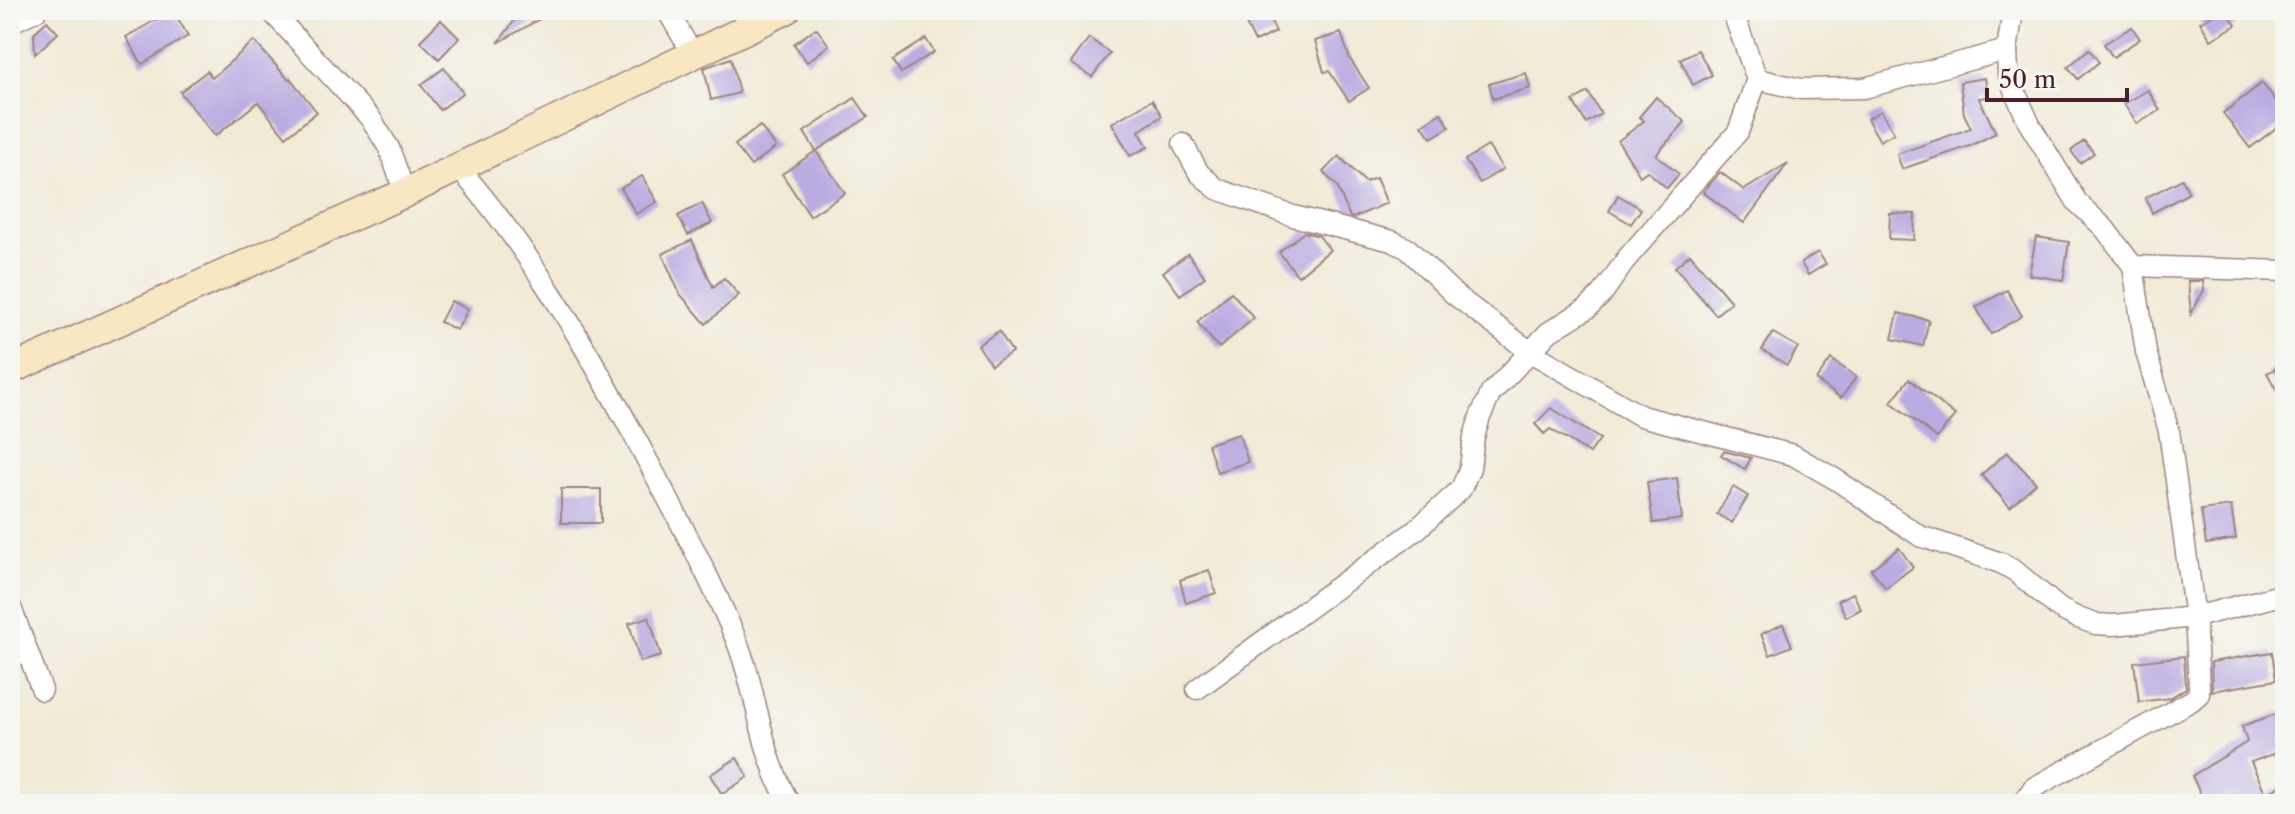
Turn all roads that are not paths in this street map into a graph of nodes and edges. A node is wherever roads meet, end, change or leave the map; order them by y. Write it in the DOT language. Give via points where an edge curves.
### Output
graph roads {
  1 [pos="37,10"];
  2 [pos="270,10"];
  3 [pos="667,10"];
  4 [pos="786,10"];
  5 [pos="1732,10"];
  6 [pos="2013,10"];
  7 [pos="10,23"];
  8 [pos="2007,50"];
  9 [pos="692,53"];
  10 [pos="1757,79"];
  11 [pos="1183,144"];
  12 [pos="457,166"];
  13 [pos="405,193"];
  14 [pos="2133,266"];
  15 [pos="2285,271"];
  16 [pos="1529,351"];
  17 [pos="10,370"];
  18 [pos="2285,594"];
  19 [pos="10,605"];
  20 [pos="2195,617"];
  21 [pos="1197,689"];
  22 [pos="42,690"];
  23 [pos="790,804"];
  24 [pos="2023,804"];
  1 -- 7 [label="street"];
  2 -- 13 [label="street" via="371,119 389,148"];
  3 -- 9 [label="street"];
  4 -- 9 [label="street"];
  5 -- 10 [label="street"];
  6 -- 8 [label="street"];
  8 -- 10 [label="street" via="1864,88 1801,89"];
  8 -- 14 [label="street" via="2008,73 2030,125 2077,202"];
  9 -- 12 [label="street"];
  10 -- 16 [label="street" via="1729,145 1683,192 1602,294"];
  11 -- 16 [label="street" via="1199,173 1217,189 1408,249 1455,295"];
  12 -- 13 [label="street"];
  12 -- 23 [label="street" via="544,280 655,475 737,641 762,737"];
  13 -- 17 [label="street"];
  14 -- 15 [label="street"];
  14 -- 20 [label="street" via="2146,352 2169,431"];
  16 -- 20 [label="street" via="1641,416 1793,455 1920,536 2015,571 2078,618 2114,625"];
  16 -- 21 [label="street" via="1491,393 1474,437 1467,478 1447,503"];
  18 -- 20 [label="street"];
  19 -- 22 [label="street"];
  20 -- 24 [label="street" via="2199,694 2033,788"];
}
